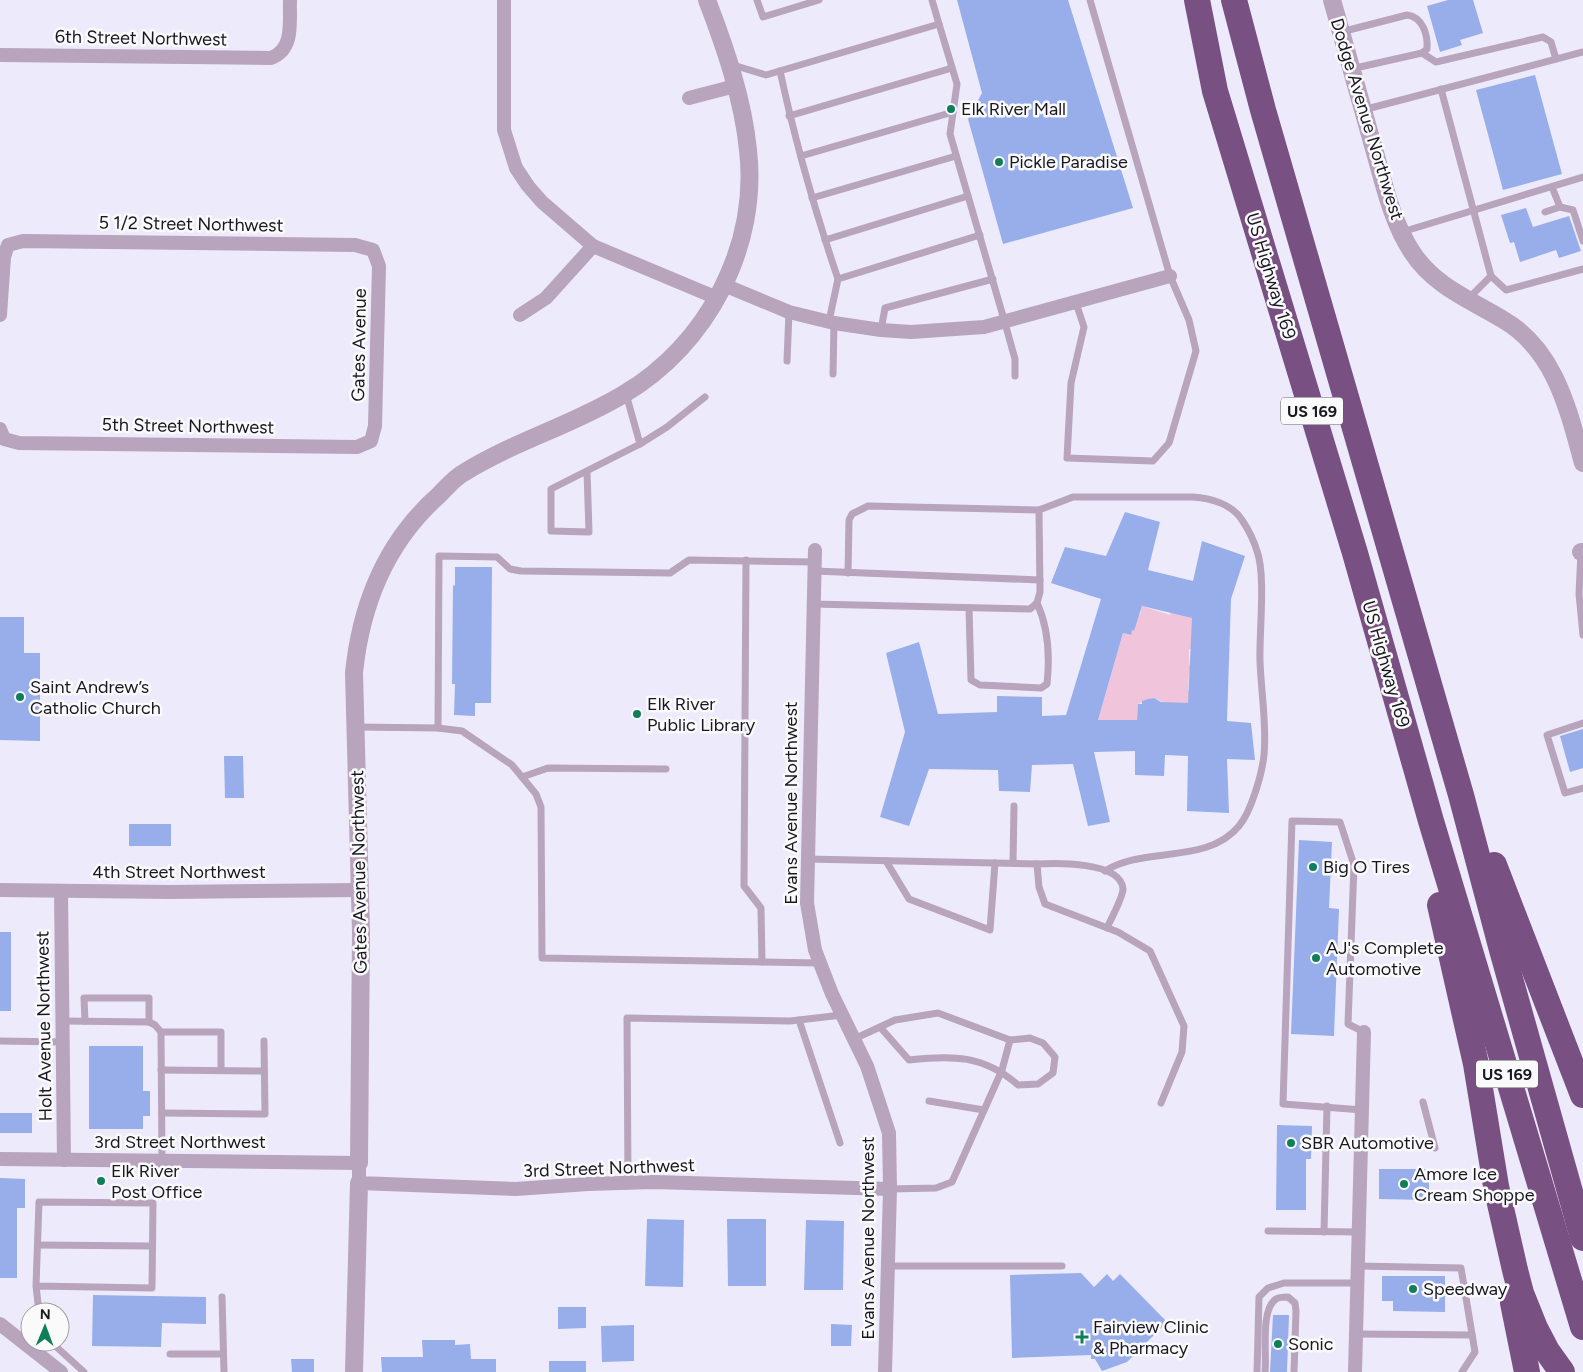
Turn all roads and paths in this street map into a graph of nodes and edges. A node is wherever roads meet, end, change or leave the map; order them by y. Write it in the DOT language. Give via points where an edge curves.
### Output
graph roads {
  1 [pos="290,0"];
  2 [pos="504,0"];
  3 [pos="707,0"];
  4 [pos="758,0"];
  5 [pos="819,0"];
  6 [pos="932,0"];
  7 [pos="1090,0"];
  8 [pos="1197,0"];
  9 [pos="1234,0"];
  10 [pos="1332,0"];
  11 [pos="801,3"];
  12 [pos="939,24"];
  13 [pos="1341,32"];
  14 [pos="1583,52"];
  15 [pos="1422,53"];
  16 [pos="0,55"];
  17 [pos="1556,59"];
  18 [pos="727,63"];
  19 [pos="952,68"];
  20 [pos="1351,68"];
  21 [pos="780,70"];
  22 [pos="735,86"];
  23 [pos="1441,89"];
  24 [pos="690,98"];
  25 [pos="1363,110"];
  26 [pos="953,112"];
  27 [pos="790,116"];
  28 [pos="801,156"];
  29 [pos="956,156"];
  30 [pos="1583,177"];
  31 [pos="1552,186"];
  32 [pos="968,196"];
  33 [pos="812,198"];
  34 [pos="1560,207"];
  35 [pos="1474,209"];
  36 [pos="1545,212"];
  37 [pos="1402,232"];
  38 [pos="980,235"];
  39 [pos="825,240"];
  40 [pos="1583,241"];
  41 [pos="593,246"];
  42 [pos="373,250"];
  43 [pos="1583,269"];
  44 [pos="1170,276"];
  45 [pos="1491,276"];
  46 [pos="838,279"];
  47 [pos="993,279"];
  48 [pos="720,292"];
  49 [pos="1467,300"];
  50 [pos="1076,302"];
  51 [pos="789,312"];
  52 [pos="0,315"];
  53 [pos="520,315"];
  54 [pos="831,322"];
  55 [pos="1005,323"];
  56 [pos="880,330"];
  57 [pos="788,361"];
  58 [pos="833,374"];
  59 [pos="1015,376"];
  60 [pos="626,393"];
  61 [pos="705,397"];
  62 [pos="2,434"];
  63 [pos="371,441"];
  64 [pos="640,444"];
  65 [pos="1583,463"];
  66 [pos="587,471"];
  67 [pos="1039,510"];
  68 [pos="1582,552"];
  69 [pos="746,560"];
  70 [pos="814,561"];
  71 [pos="848,573"];
  72 [pos="1040,580"];
  73 [pos="1037,603"];
  74 [pos="813,604"];
  75 [pos="969,608"];
  76 [pos="1583,634"];
  77 [pos="1583,723"];
  78 [pos="356,727"];
  79 [pos="438,728"];
  80 [pos="666,769"];
  81 [pos="522,776"];
  82 [pos="1583,788"];
  83 [pos="1461,795"];
  84 [pos="1014,806"];
  85 [pos="1431,821"];
  86 [pos="807,859"];
  87 [pos="886,861"];
  88 [pos="995,863"];
  89 [pos="1013,863"];
  90 [pos="1036,864"];
  91 [pos="1105,871"];
  92 [pos="0,890"];
  93 [pos="358,890"];
  94 [pos="60,891"];
  95 [pos="1107,928"];
  96 [pos="762,962"];
  97 [pos="820,963"];
  98 [pos="842,1015"];
  99 [pos="799,1020"];
  100 [pos="85,1021"];
  101 [pos="63,1022"];
  102 [pos="149,1022"];
  103 [pos="880,1027"];
  104 [pos="161,1032"];
  105 [pos="1364,1032"];
  106 [pos="854,1040"];
  107 [pos="1010,1040"];
  108 [pos="0,1041"];
  109 [pos="264,1041"];
  110 [pos="63,1042"];
  111 [pos="161,1070"];
  112 [pos="221,1070"];
  113 [pos="1002,1070"];
  114 [pos="264,1071"];
  115 [pos="1583,1095"];
  116 [pos="929,1101"];
  117 [pos="1423,1102"];
  118 [pos="1161,1103"];
  119 [pos="1327,1106"];
  120 [pos="984,1110"];
  121 [pos="1363,1110"];
  122 [pos="162,1112"];
  123 [pos="840,1143"];
  124 [pos="1435,1148"];
  125 [pos="0,1159"];
  126 [pos="64,1160"];
  127 [pos="162,1160"];
  128 [pos="360,1163"];
  129 [pos="628,1182"];
  130 [pos="359,1184"];
  131 [pos="1496,1186"];
  132 [pos="890,1189"];
  133 [pos="1268,1231"];
  134 [pos="1324,1232"];
  135 [pos="1360,1232"];
  136 [pos="1583,1238"];
  137 [pos="38,1245"];
  138 [pos="152,1246"];
  139 [pos="888,1266"];
  140 [pos="1062,1266"];
  141 [pos="1358,1266"];
  142 [pos="1357,1283"];
  143 [pos="36,1286"];
  144 [pos="222,1297"];
  145 [pos="38,1302"];
  146 [pos="0,1324"];
  147 [pos="1583,1327"];
  148 [pos="1357,1334"];
  149 [pos="1472,1335"];
  150 [pos="20,1337"];
  151 [pos="39,1352"];
  152 [pos="62,1352"];
  153 [pos="170,1354"];
  154 [pos="223,1354"];
  155 [pos="62,1372"];
  156 [pos="84,1372"];
  157 [pos="224,1372"];
  158 [pos="354,1372"];
  159 [pos="885,1372"];
  160 [pos="1257,1372"];
  161 [pos="1265,1372"];
  162 [pos="1294,1372"];
  163 [pos="1355,1372"];
  164 [pos="1462,1372"];
  165 [pos="1527,1372"];
  166 [pos="1562,1372"];
  1 -- 16 [label="street, 6th Street Northwest" via="289,41 281,54 271,58"];
  2 -- 41 [label="street" via="504,130 508,150 528,186"];
  3 -- 18 [label="street, Gates Avenue Northwest"];
  4 -- 11 [label="lane" via="763,17"];
  5 -- 11 [label="lane"];
  6 -- 12 [label="lane"];
  7 -- 44 [label="lane"];
  8 -- 85 [label="highway, US Highway 169 / US 169" via="1215,91"];
  9 -- 83 [label="highway, US Highway 169 / US 169"];
  10 -- 13 [label="street, Dodge Avenue Northwest"];
  12 -- 19 [label="lane"];
  12 -- 21 [label="lane"];
  13 -- 15 [label="lane" via="1407,15 1415,16 1421,20 1427,43 1427,49"];
  13 -- 20 [label="street, Dodge Avenue Northwest"];
  14 -- 17 [label="lane"];
  15 -- 17 [label="lane" via="1436,62 1443,62 1543,37 1551,42"];
  15 -- 20 [label="lane"];
  17 -- 23 [label="lane"];
  18 -- 21 [label="lane" via="766,75"];
  18 -- 22 [label="street, Gates Avenue Northwest"];
  19 -- 26 [label="lane" via="957,84"];
  19 -- 27 [label="lane"];
  20 -- 25 [label="street, Dodge Avenue Northwest"];
  21 -- 27 [label="lane"];
  22 -- 24 [label="street"];
  22 -- 48 [label="street, Gates Avenue Northwest" via="745,124 749,181 741,241"];
  23 -- 25 [label="lane"];
  23 -- 35 [label="lane"];
  25 -- 37 [label="street, Dodge Avenue Northwest" via="1391,207"];
  26 -- 28 [label="lane"];
  26 -- 29 [label="lane" via="950,134"];
  27 -- 28 [label="lane"];
  28 -- 33 [label="lane"];
  29 -- 32 [label="lane"];
  29 -- 33 [label="lane"];
  30 -- 31 [label="lane"];
  31 -- 34 [label="lane"];
  31 -- 35 [label="lane"];
  32 -- 38 [label="lane"];
  32 -- 39 [label="lane"];
  33 -- 39 [label="lane"];
  34 -- 36 [label="lane"];
  34 -- 40 [label="lane" via="1572,210"];
  35 -- 37 [label="lane"];
  35 -- 45 [label="lane"];
  37 -- 49 [label="street, Dodge Avenue Northwest" via="1412,253 1427,270"];
  38 -- 46 [label="lane"];
  38 -- 47 [label="lane"];
  39 -- 46 [label="lane"];
  41 -- 48 [label="street"];
  41 -- 53 [label="street" via="546,298"];
  42 -- 52 [label="street, 5 1/2 Street Northwest" via="346,244 23,241 8,245 4,257"];
  42 -- 63 [label="street, Gates Avenue" via="379,266 375,426"];
  43 -- 45 [label="lane" via="1506,290"];
  44 -- 50 [label="street"];
  44 -- 50 [label="lane" via="1189,320 1196,351 1169,443 1154,461 1067,458 1070,383 1084,327"];
  45 -- 49 [label="lane"];
  46 -- 54 [label="lane"];
  47 -- 55 [label="lane"];
  47 -- 56 [label="lane" via="885,308"];
  48 -- 51 [label="street"];
  48 -- 60 [label="street, Gates Avenue Northwest" via="689,340 649,378"];
  49 -- 65 [label="street, Dodge Avenue Northwest" via="1503,319 1536,348 1559,385"];
  50 -- 55 [label="street"];
  51 -- 54 [label="street"];
  51 -- 57 [label="lane"];
  54 -- 56 [label="street"];
  54 -- 58 [label="lane"];
  55 -- 56 [label="street" via="951,331"];
  55 -- 59 [label="lane" via="1015,359"];
  60 -- 64 [label="lane"];
  60 -- 78 [label="street, Gates Avenue Northwest" via="463,472 409,525 375,583 361,625 354,673"];
  61 -- 64 [label="lane"];
  62 -- 63 [label="street, 5th Street Northwest" via="19,443 357,446"];
  64 -- 66 [label="lane"];
  66 -- 66 [label="lane" via="551,489 550,531 589,532"];
  67 -- 71 [label="lane" via="868,506 852,514 849,520"];
  67 -- 72 [label="lane"];
  67 -- 91 [label="lane" via="1073,497 1211,499 1241,518 1258,552 1264,755 1255,790 1240,826 1206,847 1135,858 1119,862"];
  68 -- 76 [label="lane" via="1579,594"];
  69 -- 70 [label="lane"];
  69 -- 79 [label="lane" via="689,560 670,573 531,571 510,569 498,557 439,556"];
  69 -- 96 [label="lane" via="744,886 761,908"];
  70 -- 71 [label="lane"];
  70 -- 74 [label="street, Evans Avenue Northwest"];
  71 -- 72 [label="lane"];
  72 -- 73 [label="lane"];
  73 -- 75 [label="lane" via="1030,609"];
  73 -- 75 [label="lane" via="1045,620 1050,661 1047,684 1040,688 980,686 971,680"];
  74 -- 75 [label="lane"];
  74 -- 86 [label="street, Evans Avenue Northwest"];
  77 -- 82 [label="lane" via="1547,735 1565,793"];
  78 -- 79 [label="lane"];
  78 -- 93 [label="street, Gates Avenue Northwest"];
  79 -- 81 [label="lane" via="462,731 512,765"];
  80 -- 81 [label="lane" via="548,768"];
  81 -- 96 [label="lane" via="536,794 541,807 542,958"];
  83 -- 115 [label="highway" via="1494,864"];
  83 -- 136 [label="highway, US Highway 169 / US 169"];
  84 -- 89 [label="lane"];
  85 -- 131 [label="highway" via="1430,857 1476,1064"];
  85 -- 147 [label="highway, US Highway 169 / US 169"];
  86 -- 87 [label="lane"];
  86 -- 97 [label="street, Evans Avenue Northwest" via="807,903"];
  87 -- 88 [label="lane"];
  87 -- 88 [label="lane" via="909,898 990,930"];
  88 -- 89 [label="lane"];
  89 -- 90 [label="lane"];
  90 -- 91 [label="lane" via="1065,863"];
  90 -- 95 [label="lane" via="1045,904"];
  91 -- 95 [label="lane" via="1120,881 1123,890"];
  92 -- 94 [label="street, 4th Street Northwest"];
  93 -- 94 [label="street, 4th Street Northwest"];
  93 -- 128 [label="street, Gates Avenue Northwest" via="361,951"];
  94 -- 101 [label="street, Holt Avenue Northwest"];
  95 -- 118 [label="lane" via="1150,951 1184,1026 1182,1052"];
  96 -- 97 [label="lane"];
  97 -- 98 [label="street, Evans Avenue Northwest"];
  98 -- 99 [label="lane"];
  98 -- 106 [label="street, Evans Avenue Northwest"];
  99 -- 123 [label="lane"];
  99 -- 129 [label="lane" via="627,1018"];
  100 -- 101 [label="lane"];
  100 -- 102 [label="lane"];
  100 -- 102 [label="lane" via="84,998 149,998"];
  101 -- 110 [label="street, Holt Avenue Northwest"];
  102 -- 104 [label="lane"];
  103 -- 106 [label="lane"];
  103 -- 107 [label="lane" via="894,1020 938,1013"];
  103 -- 113 [label="lane" via="909,1060 942,1056 974,1060"];
  104 -- 111 [label="lane"];
  104 -- 112 [label="lane" via="220,1032"];
  105 -- 119 [label="lane" via="1348,1024 1354,865 1340,822 1292,820 1283,1104"];
  105 -- 121 [label="street"];
  106 -- 132 [label="street, Evans Avenue Northwest" via="873,1080 889,1133"];
  107 -- 113 [label="lane"];
  107 -- 113 [label="lane" via="1030,1038 1043,1043 1055,1057 1053,1073 1038,1084 1018,1085"];
  108 -- 110 [label="lane"];
  109 -- 114 [label="lane"];
  110 -- 126 [label="street, Holt Avenue Northwest"];
  111 -- 112 [label="lane"];
  111 -- 122 [label="lane"];
  112 -- 114 [label="lane"];
  113 -- 120 [label="lane"];
  114 -- 122 [label="lane" via="265,1114"];
  116 -- 120 [label="lane"];
  117 -- 124 [label="lane"];
  119 -- 121 [label="lane"];
  119 -- 134 [label="lane"];
  120 -- 132 [label="lane" via="952,1182 936,1188"];
  121 -- 135 [label="street"];
  122 -- 127 [label="lane"];
  125 -- 126 [label="street, 3rd Street Northwest"];
  126 -- 127 [label="street, 3rd Street Northwest"];
  127 -- 128 [label="street, 3rd Street Northwest"];
  128 -- 130 [label="street"];
  129 -- 130 [label="street, 3rd Street Northwest" via="516,1189"];
  129 -- 132 [label="street, 3rd Street Northwest"];
  130 -- 158 [label="street"];
  131 -- 165 [label="highway" via="1496,1211"];
  131 -- 166 [label="highway" via="1521,1293 1547,1350"];
  132 -- 139 [label="street, Evans Avenue Northwest"];
  133 -- 134 [label="lane"];
  134 -- 135 [label="lane"];
  135 -- 141 [label="street"];
  137 -- 138 [label="lane"];
  137 -- 138 [label="lane" via="39,1202 67,1202 153,1203"];
  137 -- 143 [label="lane"];
  138 -- 143 [label="lane" via="152,1288"];
  139 -- 140 [label="lane"];
  139 -- 159 [label="street, Evans Avenue Northwest"];
  141 -- 142 [label="street"];
  141 -- 149 [label="lane" via="1461,1268"];
  142 -- 148 [label="street"];
  142 -- 160 [label="lane" via="1284,1283 1268,1288 1259,1297"];
  143 -- 145 [label="lane"];
  144 -- 154 [label="lane"];
  146 -- 150 [label="street"];
  148 -- 149 [label="lane"];
  148 -- 163 [label="street"];
  149 -- 164 [label="lane" via="1475,1352"];
  151 -- 155 [label="street"];
  152 -- 156 [label="lane"];
  153 -- 154 [label="lane"];
  154 -- 157 [label="lane"];
  161 -- 162 [label="lane" via="1266,1315 1277,1298 1288,1297 1295,1303 1296,1311"];
}
